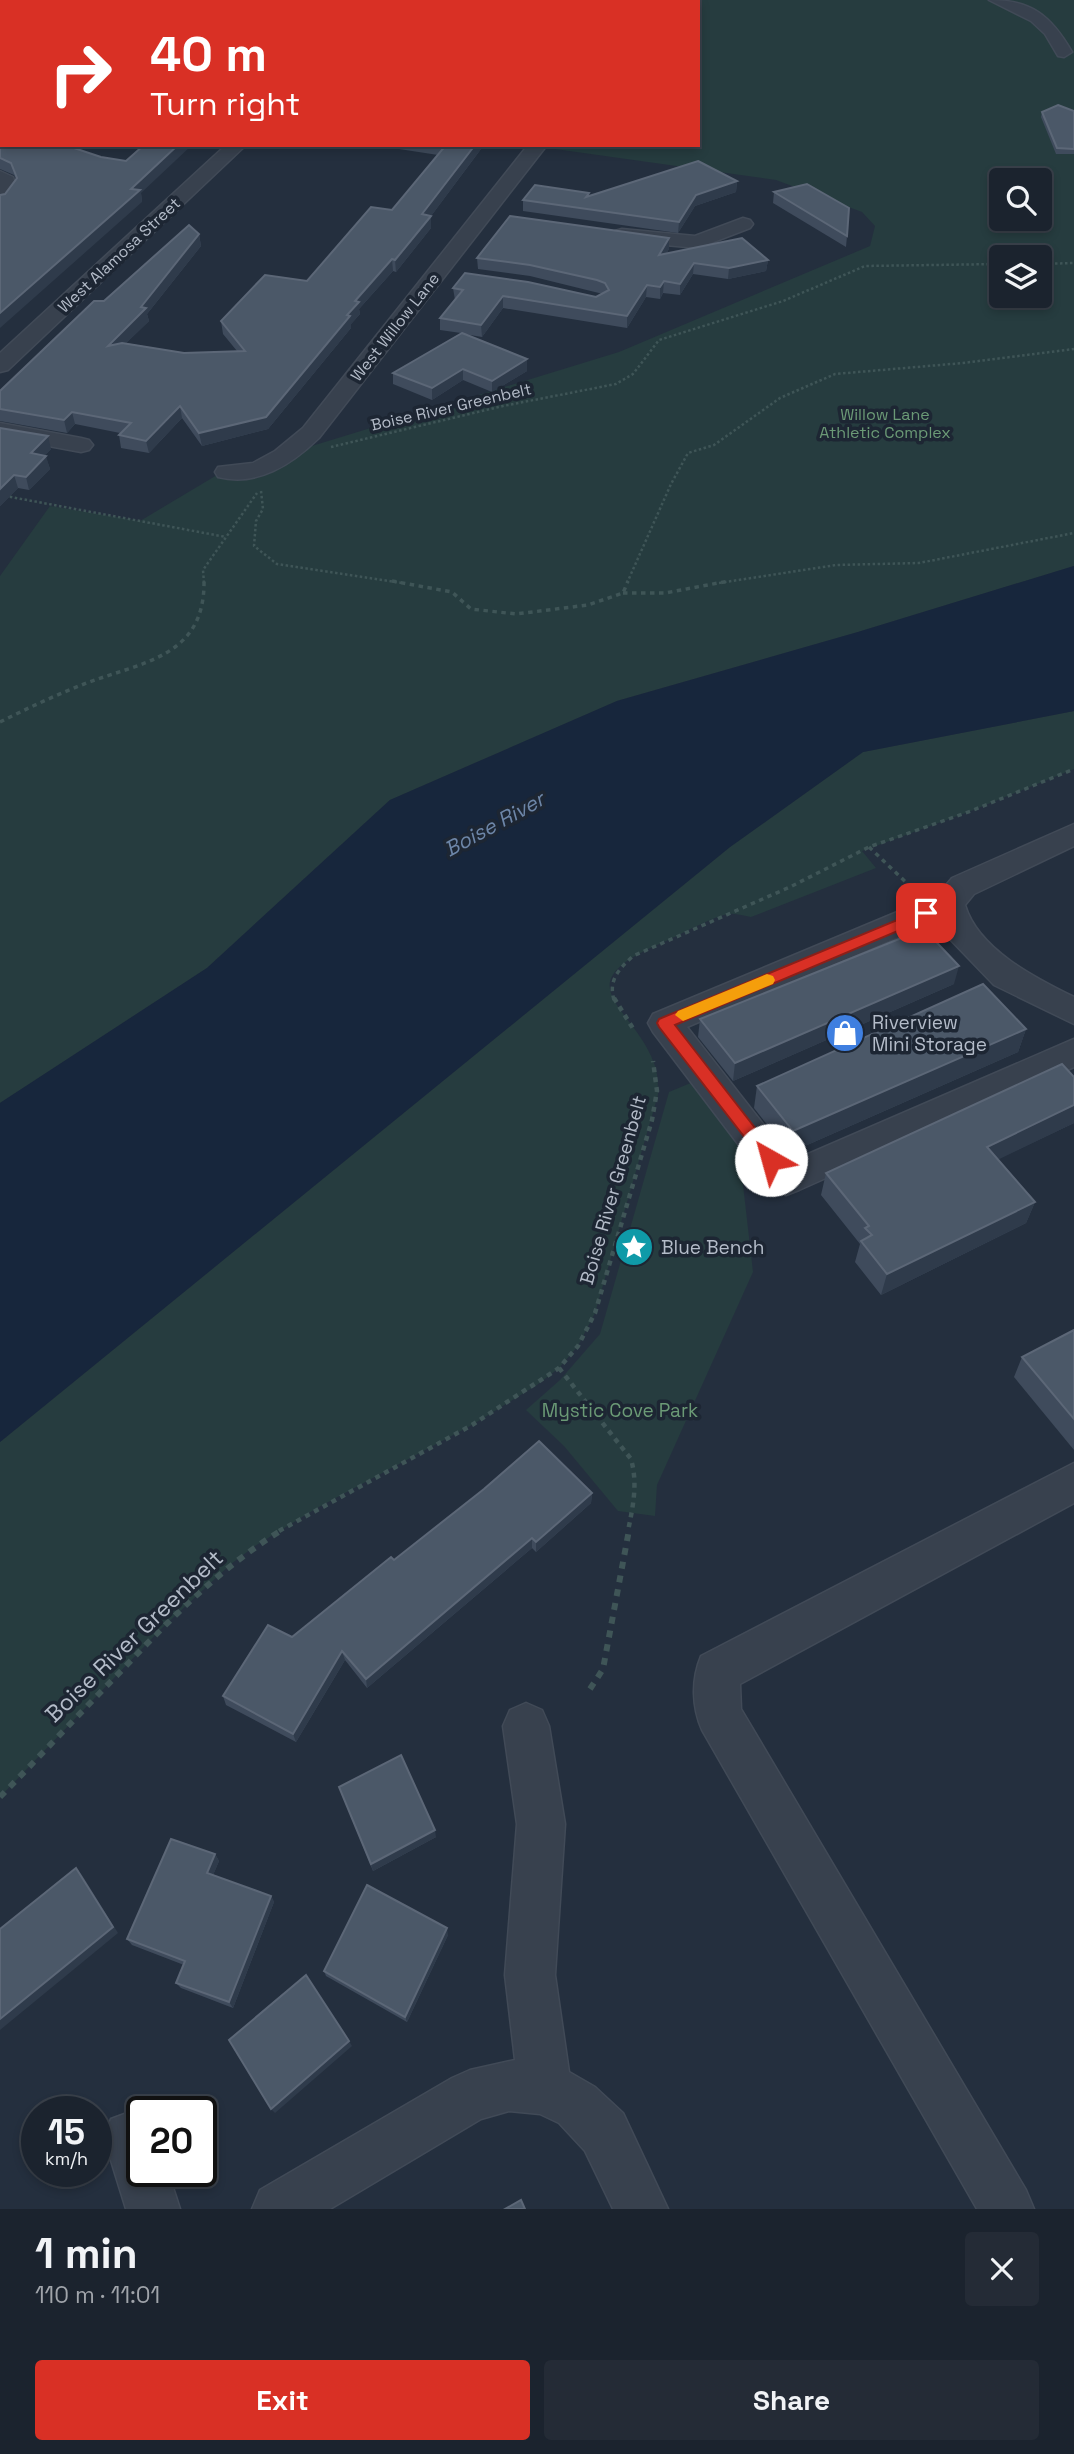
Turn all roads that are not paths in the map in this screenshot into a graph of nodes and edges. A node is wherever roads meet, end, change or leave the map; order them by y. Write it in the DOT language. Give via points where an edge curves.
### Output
graph roads {
  1 [pos="997,0"];
  2 [pos="1064,52"];
  3 [pos="235,147"];
  4 [pos="537,147"];
  5 [pos="743,224"];
  6 [pos="609,233"];
  7 [pos="438,272"];
  8 [pos="466,276"];
  9 [pos="0,365"];
  10 [pos="0,430"];
  11 [pos="81,445"];
  12 [pos="227,472"];
  13 [pos="1074,834"];
  14 [pos="949,903"];
  15 [pos="1074,1012"];
  16 [pos="1074,1052"];
  17 [pos="1074,1482"];
  18 [pos="526,1726"];
  19 [pos="545,2088"];
  20 [pos="146,2187"];
  21 [pos="153,2209"];
  22 [pos="279,2209"];
  23 [pos="641,2209"];
  24 [pos="1007,2209"];
  1 -- 2 [label="street" via="1040,17"];
  3 -- 9 [label="street, West Alamosa Street"];
  4 -- 7 [label="street, West Willow Lane" via="493,216"];
  5 -- 6 [label="street" via="698,242"];
  7 -- 8 [label="street"];
  7 -- 12 [label="street, West Willow Lane" via="299,445 247,473"];
  10 -- 11 [label="street"];
  13 -- 14 [label="street" via="964,886"];
  14 -- 15 [label="street" via="955,925 994,982"];
  14 -- 16 [label="street" via="665,1023 739,1096 786,1180"];
  17 -- 24 [label="street" via="717,1672 718,1714"];
  18 -- 19 [label="street" via="541,1824 530,1975"];
  19 -- 22 [label="street" via="509,2085 470,2096"];
  19 -- 23 [label="street" via="577,2105 604,2132"];
  20 -- 21 [label="street"];
}
